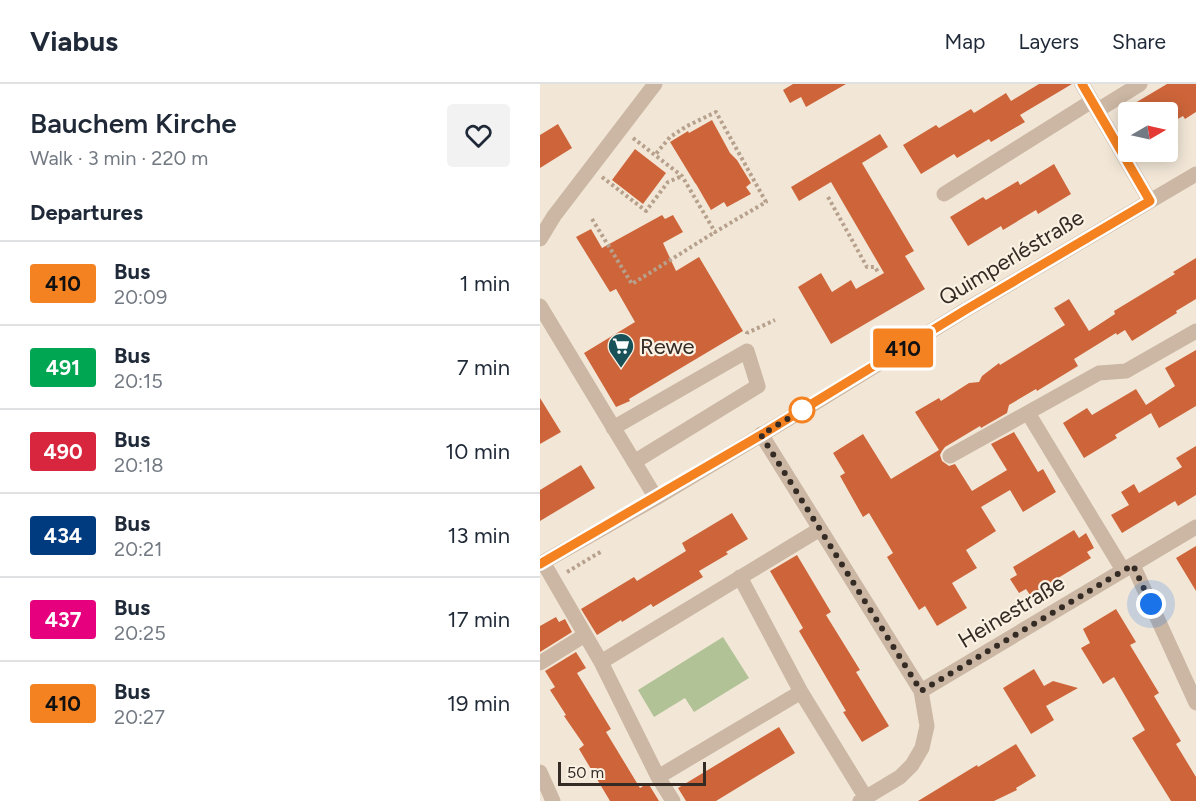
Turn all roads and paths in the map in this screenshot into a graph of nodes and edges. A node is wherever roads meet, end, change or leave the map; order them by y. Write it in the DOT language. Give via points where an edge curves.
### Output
graph roads {
  1 [pos="655,84"];
  2 [pos="1082,84"];
  3 [pos="1140,84"];
  4 [pos="1095,105"];
  5 [pos="620,128"];
  6 [pos="655,155"];
  7 [pos="590,168"];
  8 [pos="1196,174"];
  9 [pos="682,176"];
  10 [pos="574,189"];
  11 [pos="944,194"];
  12 [pos="828,197"];
  13 [pos="1150,201"];
  14 [pos="582,203"];
  15 [pos="592,219"];
  16 [pos="716,232"];
  17 [pos="540,239"];
  18 [pos="878,272"];
  19 [pos="540,306"];
  20 [pos="775,320"];
  21 [pos="1196,331"];
  22 [pos="747,351"];
  23 [pos="1028,413"];
  24 [pos="613,428"];
  25 [pos="761,435"];
  26 [pos="950,456"];
  27 [pos="634,462"];
  28 [pos="656,498"];
  29 [pos="1196,527"];
  30 [pos="820,529"];
  31 [pos="542,563"];
  32 [pos="1128,567"];
  33 [pos="740,577"];
  34 [pos="585,635"];
  35 [pos="601,662"];
  36 [pos="540,663"];
  37 [pos="921,691"];
  38 [pos="801,692"];
  39 [pos="1196,703"];
  40 [pos="540,772"];
  41 [pos="658,777"];
  42 [pos="863,799"];
  43 [pos="553,801"];
  44 [pos="673,801"];
  1 -- 5 [label="street"];
  2 -- 4 [label="street"];
  3 -- 4 [label="street"];
  4 -- 11 [label="street"];
  4 -- 13 [label="street"];
  5 -- 6 [label="path"];
  5 -- 7 [label="street"];
  6 -- 9 [label="path"];
  6 -- 16 [label="path" via="670,137 716,112 766,202"];
  7 -- 9 [label="path" via="646,211 668,182"];
  7 -- 10 [label="street"];
  8 -- 13 [label="street, Quimperléstraße"];
  9 -- 16 [label="path"];
  10 -- 14 [label="street"];
  10 -- 17 [label="street"];
  12 -- 18 [label="path" via="867,267 875,267"];
  13 -- 25 [label="street, Quimperléstraße"];
  15 -- 16 [label="path" via="632,285"];
  19 -- 24 [label="street"];
  20 -- 22 [label="path" via="747,333"];
  21 -- 23 [label="street" via="1126,370 1099,373"];
  22 -- 24 [label="street"];
  22 -- 27 [label="street" via="758,386"];
  23 -- 26 [label="street"];
  23 -- 32 [label="street"];
  24 -- 27 [label="street"];
  25 -- 28 [label="street, Quimperléstraße"];
  25 -- 30 [label="street"];
  27 -- 28 [label="street"];
  28 -- 31 [label="street, Quimperléstraße"];
  29 -- 32 [label="street, Heinestraße"];
  30 -- 33 [label="street"];
  30 -- 37 [label="street"];
  31 -- 34 [label="street"];
  32 -- 37 [label="street, Heinestraße"];
  32 -- 39 [label="street"];
  33 -- 35 [label="street"];
  33 -- 38 [label="street"];
  34 -- 35 [label="street"];
  34 -- 36 [label="street"];
  35 -- 41 [label="street"];
  37 -- 42 [label="street" via="927,726 922,748 900,777"];
  38 -- 41 [label="street"];
  38 -- 42 [label="street"];
  40 -- 43 [label="street"];
  41 -- 44 [label="street"];
}
